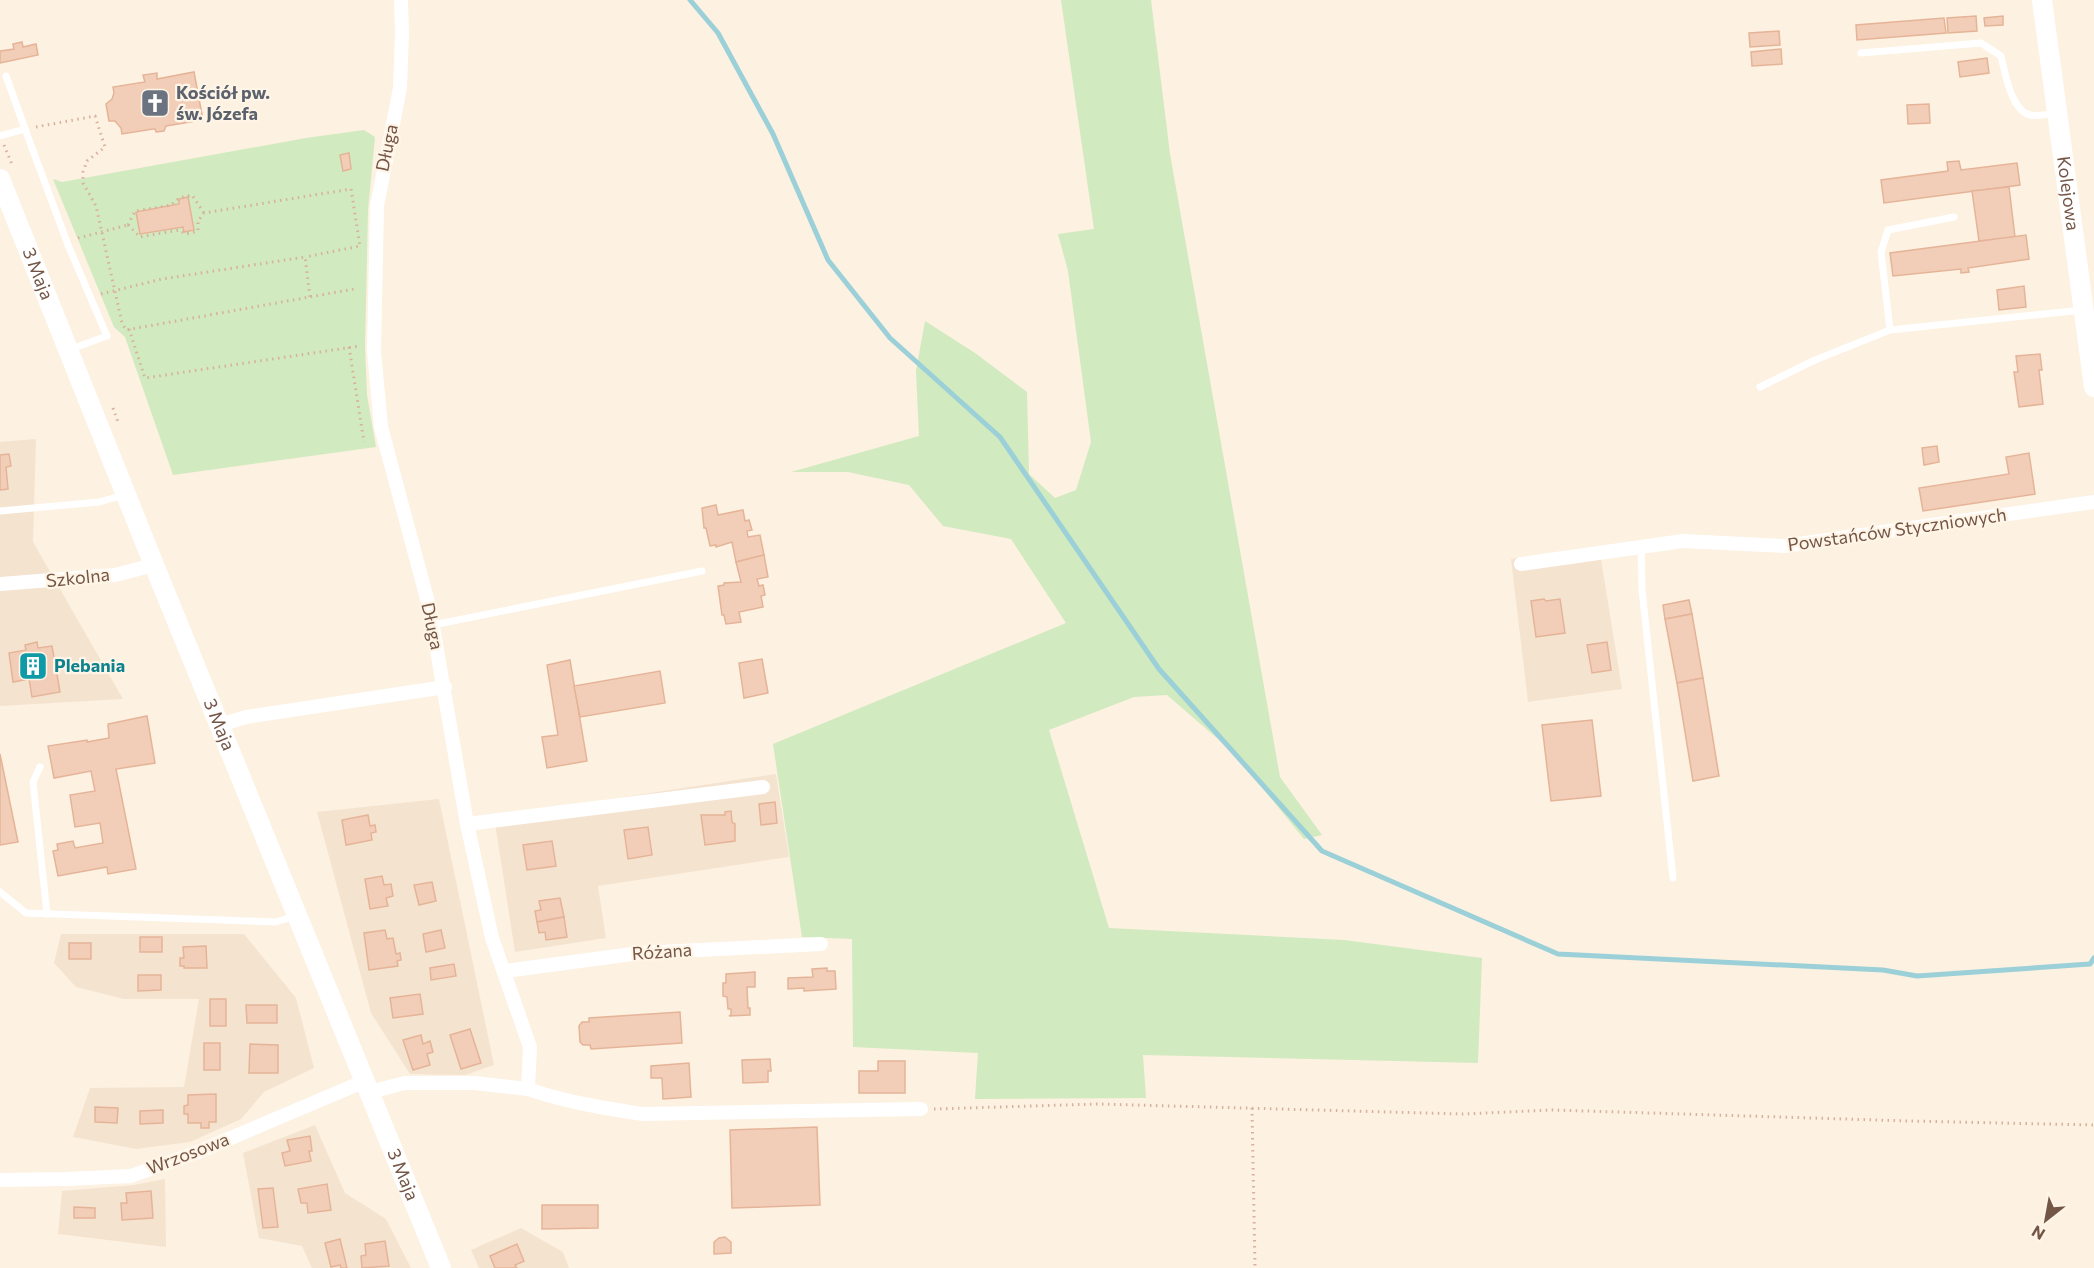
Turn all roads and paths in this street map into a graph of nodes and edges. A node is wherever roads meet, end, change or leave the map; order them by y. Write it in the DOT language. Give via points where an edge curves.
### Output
graph roads {
  1 [pos="401,0"];
  2 [pos="2042,0"];
  3 [pos="1861,52"];
  4 [pos="6,76"];
  5 [pos="2057,113"];
  6 [pos="25,129"];
  7 [pos="0,136"];
  8 [pos="0,179"];
  9 [pos="204,213"];
  10 [pos="1954,217"];
  11 [pos="128,225"];
  12 [pos="102,231"];
  13 [pos="67,241"];
  14 [pos="305,257"];
  15 [pos="115,290"];
  16 [pos="354,290"];
  17 [pos="90,297"];
  18 [pos="310,297"];
  19 [pos="2083,310"];
  20 [pos="129,329"];
  21 [pos="1890,330"];
  22 [pos="374,344"];
  23 [pos="349,347"];
  24 [pos="69,350"];
  25 [pos="1760,387"];
  26 [pos="2094,387"];
  27 [pos="364,442"];
  28 [pos="126,495"];
  29 [pos="2094,502"];
  30 [pos="0,511"];
  31 [pos="1641,547"];
  32 [pos="1521,564"];
  33 [pos="154,565"];
  34 [pos="702,571"];
  35 [pos="0,585"];
  36 [pos="433,626"];
  37 [pos="445,687"];
  38 [pos="220,725"];
  39 [pos="40,767"];
  40 [pos="763,787"];
  41 [pos="467,824"];
  42 [pos="1673,878"];
  43 [pos="0,892"];
  44 [pos="47,914"];
  45 [pos="298,916"];
  46 [pos="821,944"];
  47 [pos="505,971"];
  48 [pos="368,1086"];
  49 [pos="528,1089"];
  50 [pos="1252,1107"];
  51 [pos="921,1109"];
  52 [pos="2094,1125"];
  53 [pos="0,1180"];
  54 [pos="441,1268"];
  55 [pos="1255,1268"];
  1 -- 22 [label="street, Długa" via="400,88 376,206"];
  2 -- 5 [label="street, Kolejowa"];
  3 -- 5 [label="lane" via="1981,43 2001,56 2017,106 2031,116"];
  4 -- 6 [label="lane"];
  5 -- 19 [label="street, Kolejowa"];
  6 -- 7 [label="lane"];
  6 -- 12 [label="path" via="95,116 105,147 87,161 83,183 96,206"];
  6 -- 13 [label="lane"];
  8 -- 24 [label="street, 3 Maja"];
  9 -- 11 [label="path" via="198,221 198,231 186,234 179,230 140,237"];
  9 -- 11 [label="path" via="192,195 185,196 171,204 135,211"];
  9 -- 14 [label="path" via="351,189 360,246"];
  10 -- 21 [label="lane" via="1888,230 1881,252"];
  11 -- 12 [label="path"];
  12 -- 13 [label="path"];
  12 -- 15 [label="path"];
  13 -- 17 [label="lane"];
  14 -- 15 [label="path"];
  14 -- 18 [label="path"];
  15 -- 17 [label="path"];
  15 -- 20 [label="path" via="122,323"];
  16 -- 18 [label="path"];
  17 -- 24 [label="lane" via="107,336"];
  18 -- 20 [label="path"];
  19 -- 21 [label="lane"];
  19 -- 26 [label="street, Kolejowa"];
  20 -- 23 [label="path" via="145,378"];
  21 -- 25 [label="lane"];
  22 -- 23 [label="path"];
  22 -- 36 [label="street, Długa" via="381,427"];
  23 -- 27 [label="path"];
  24 -- 28 [label="street, 3 Maja"];
  28 -- 30 [label="lane" via="99,502"];
  28 -- 33 [label="street, 3 Maja"];
  29 -- 31 [label="street, Powstańców Styczniowych" via="1784,546 1683,541"];
  31 -- 32 [label="street, Powstańców Styczniowych"];
  31 -- 42 [label="lane" via="1642,590"];
  33 -- 35 [label="street, Szkolna" via="116,575"];
  33 -- 38 [label="street, 3 Maja"];
  34 -- 36 [label="lane"];
  36 -- 37 [label="street, Długa"];
  37 -- 38 [label="street" via="246,717"];
  37 -- 41 [label="street, Długa"];
  38 -- 45 [label="street, 3 Maja"];
  39 -- 44 [label="lane" via="33,782"];
  40 -- 41 [label="street"];
  41 -- 47 [label="street, Długa" via="492,938"];
  43 -- 44 [label="lane" via="26,913"];
  44 -- 45 [label="lane" via="276,921"];
  45 -- 48 [label="street, 3 Maja"];
  46 -- 47 [label="street, Różana" via="640,953"];
  47 -- 49 [label="street, Długa" via="530,1047"];
  48 -- 49 [label="street" via="474,1083"];
  48 -- 53 [label="street, Wrzosowa" via="131,1176"];
  48 -- 54 [label="street, 3 Maja"];
  49 -- 51 [label="street" via="642,1114"];
  50 -- 51 [label="path" via="1098,1104"];
  50 -- 52 [label="path" via="1462,1114 1553,1110"];
  50 -- 55 [label="path"];
}
